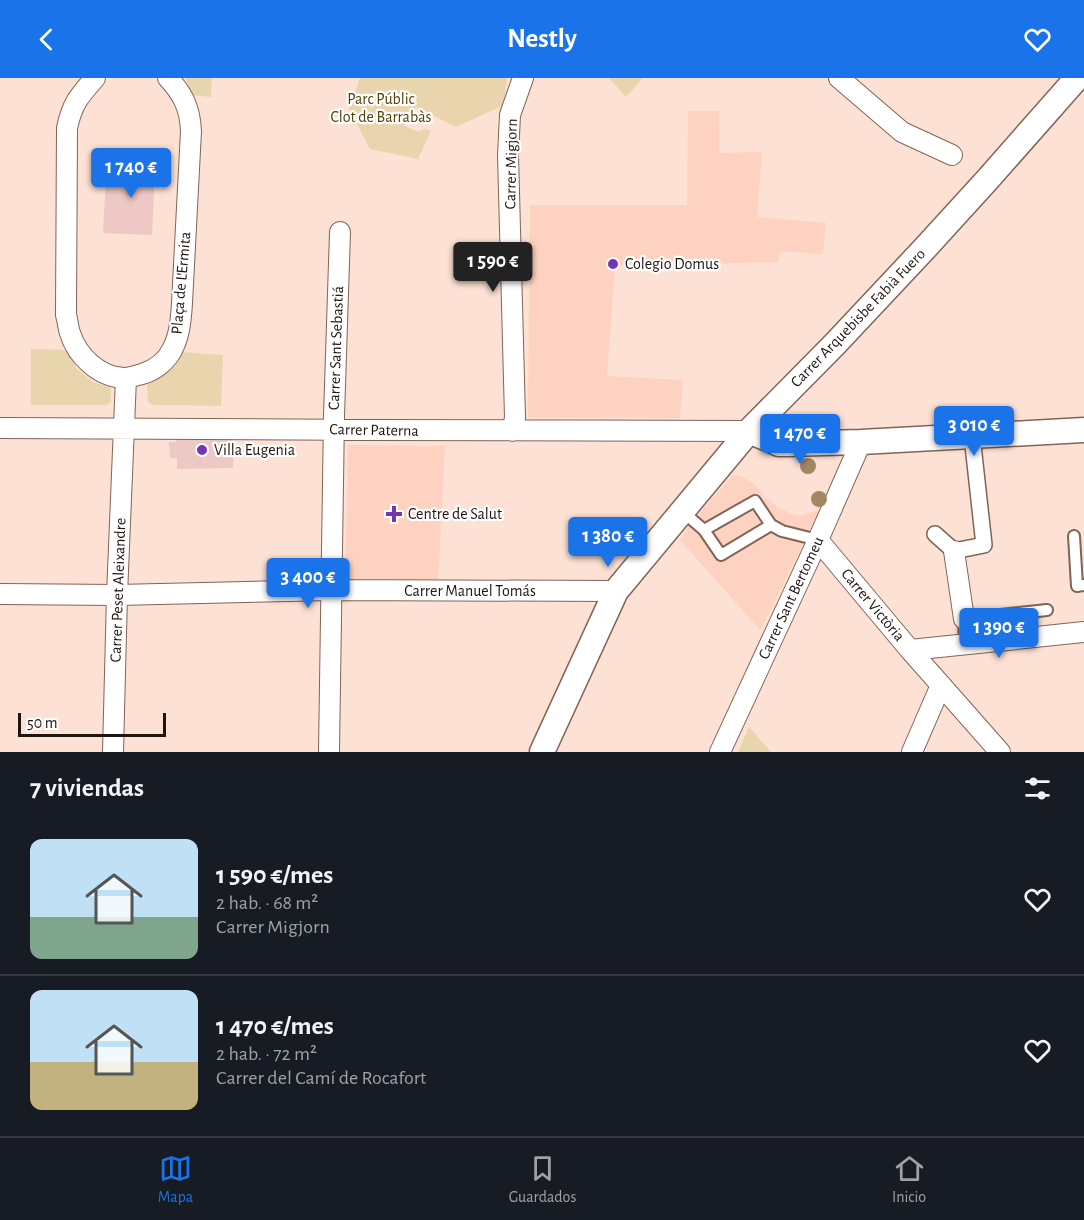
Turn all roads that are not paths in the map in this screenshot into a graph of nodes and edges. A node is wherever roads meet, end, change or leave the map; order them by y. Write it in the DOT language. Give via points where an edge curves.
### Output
graph roads {
  1 [pos="95,78"];
  2 [pos="168,78"];
  3 [pos="523,78"];
  4 [pos="839,78"];
  5 [pos="1077,78"];
  6 [pos="952,155"];
  7 [pos="340,232"];
  8 [pos="126,378"];
  9 [pos="0,428"];
  10 [pos="124,428"];
  11 [pos="334,429"];
  12 [pos="1084,430"];
  13 [pos="513,431"];
  14 [pos="749,431"];
  15 [pos="972,436"];
  16 [pos="861,442"];
  17 [pos="682,511"];
  18 [pos="771,525"];
  19 [pos="704,530"];
  20 [pos="935,534"];
  21 [pos="1074,536"];
  22 [pos="818,540"];
  23 [pos="954,551"];
  24 [pos="1084,585"];
  25 [pos="331,590"];
  26 [pos="616,591"];
  27 [pos="0,594"];
  28 [pos="117,596"];
  29 [pos="1047,610"];
  30 [pos="964,619"];
  31 [pos="1084,632"];
  32 [pos="965,644"];
  33 [pos="910,650"];
  34 [pos="941,685"];
  35 [pos="112,752"];
  36 [pos="329,752"];
  37 [pos="542,752"];
  38 [pos="720,752"];
  39 [pos="912,752"];
  40 [pos="1000,752"];
  1 -- 8 [label="street" via="71,110 67,128 66,315 70,335 90,363 105,374"];
  2 -- 8 [label="street, Plaça de L'Ermita" via="185,102 191,131 179,331 166,360 150,371"];
  3 -- 13 [label="street, Carrer Migjorn" via="510,115 508,155"];
  4 -- 6 [label="street" via="902,132"];
  5 -- 14 [label="street, Carrer Arquebisbe Fabià Fuero" via="926,247"];
  7 -- 11 [label="street, Carrer Sant Sebastiá"];
  8 -- 10 [label="street, Carrer Peset Aleixandre"];
  9 -- 10 [label="street, Carrer Paterna"];
  10 -- 11 [label="street, Carrer Paterna"];
  10 -- 28 [label="street, Carrer Peset Aleixandre"];
  11 -- 13 [label="street, Carrer Paterna"];
  11 -- 25 [label="street, Carrer Sant Sebastiá"];
  12 -- 15 [label="street"];
  13 -- 14 [label="street, Carrer Paterna"];
  14 -- 16 [label="street" via="779,444"];
  14 -- 17 [label="street, Carrer Arquebisbe Fabià Fuero"];
  15 -- 16 [label="street"];
  15 -- 23 [label="street" via="984,545"];
  16 -- 22 [label="street, Carrer Sant Bertomeu"];
  17 -- 19 [label="lane"];
  17 -- 26 [label="street, Carrer Arquebisbe Fabià Fuero"];
  18 -- 19 [label="lane" via="755,501"];
  18 -- 19 [label="lane" via="721,555"];
  18 -- 22 [label="lane"];
  20 -- 23 [label="street"];
  21 -- 24 [label="lane" via="1077,586"];
  22 -- 33 [label="street, Carrer Victòria"];
  22 -- 38 [label="street, Carrer Sant Bertomeu"];
  23 -- 30 [label="street"];
  25 -- 26 [label="street, Carrer Manuel Tomás"];
  25 -- 28 [label="street, Carrer Manuel Tomás"];
  25 -- 36 [label="street, Carrer Sant Sebastiá"];
  26 -- 37 [label="street, Carrer Arquebisbe Fabià Fuero"];
  27 -- 28 [label="street, Carrer Manuel Tomás"];
  28 -- 35 [label="street, Carrer Peset Aleixandre"];
  29 -- 30 [label="lane"];
  30 -- 32 [label="lane"];
  31 -- 32 [label="street"];
  32 -- 33 [label="street"];
  33 -- 34 [label="street, Carrer Victòria"];
  34 -- 39 [label="street"];
  34 -- 40 [label="street, Carrer Victòria"];
}
